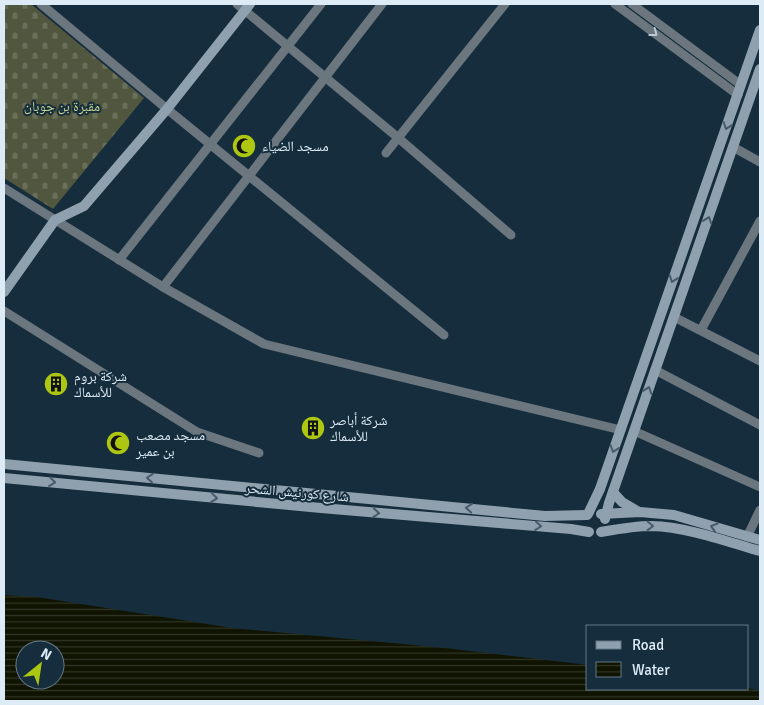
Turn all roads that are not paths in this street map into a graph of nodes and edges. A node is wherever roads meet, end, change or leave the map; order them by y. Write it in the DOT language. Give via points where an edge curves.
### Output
graph roads {
  1 [pos="41,4"];
  2 [pos="321,4"];
  3 [pos="382,4"];
  4 [pos="505,4"];
  5 [pos="615,4"];
  6 [pos="632,4"];
  7 [pos="244,6"];
  8 [pos="760,30"];
  9 [pos="288,46"];
  10 [pos="760,69"];
  11 [pos="325,78"];
  12 [pos="740,90"];
  13 [pos="167,109"];
  14 [pos="398,139"];
  15 [pos="210,145"];
  16 [pos="733,147"];
  17 [pos="386,154"];
  18 [pos="760,162"];
  19 [pos="249,176"];
  20 [pos="4,188"];
  21 [pos="55,220"];
  22 [pos="759,226"];
  23 [pos="511,235"];
  24 [pos="119,260"];
  25 [pos="163,287"];
  26 [pos="4,292"];
  27 [pos="4,311"];
  28 [pos="674,317"];
  29 [pos="701,330"];
  30 [pos="444,335"];
  31 [pos="760,361"];
  32 [pos="656,370"];
  33 [pos="760,425"];
  34 [pos="621,430"];
  35 [pos="634,431"];
  36 [pos="259,453"];
  37 [pos="4,464"];
  38 [pos="32,467"];
  39 [pos="4,478"];
  40 [pos="31,480"];
  41 [pos="760,487"];
  42 [pos="613,492"];
  43 [pos="320,494"];
  44 [pos="321,508"];
  45 [pos="760,510"];
  46 [pos="640,512"];
  47 [pos="588,514"];
  48 [pos="604,516"];
  49 [pos="588,532"];
  50 [pos="601,532"];
  51 [pos="747,537"];
  52 [pos="760,540"];
  53 [pos="760,551"];
  1 -- 13 [label="street"];
  2 -- 9 [label="street"];
  3 -- 11 [label="street"];
  4 -- 14 [label="street"];
  5 -- 12 [label="street, one-way"];
  6 -- 12 [label="street"];
  7 -- 9 [label="street"];
  7 -- 13 [label="street"];
  8 -- 12 [label="street"];
  9 -- 11 [label="street"];
  9 -- 15 [label="street"];
  10 -- 16 [label="street"];
  11 -- 14 [label="street"];
  11 -- 19 [label="street"];
  12 -- 34 [label="street, one-way"];
  13 -- 15 [label="street"];
  13 -- 21 [label="street" via="84,206"];
  14 -- 17 [label="street"];
  14 -- 23 [label="street"];
  15 -- 19 [label="street"];
  15 -- 24 [label="street"];
  16 -- 18 [label="street"];
  28 -- 16 [label="street, one-way"];
  19 -- 25 [label="street"];
  19 -- 30 [label="street"];
  20 -- 21 [label="street"];
  21 -- 24 [label="street"];
  21 -- 26 [label="street"];
  22 -- 29 [label="street"];
  24 -- 25 [label="street"];
  25 -- 34 [label="street" via="264,344"];
  27 -- 36 [label="street" via="197,432"];
  28 -- 29 [label="street"];
  28 -- 32 [label="street"];
  29 -- 31 [label="street"];
  32 -- 33 [label="street"];
  35 -- 32 [label="street, one-way"];
  34 -- 47 [label="street, one-way"];
  35 -- 41 [label="street"];
  35 -- 42 [label="street"];
  37 -- 38 [label="street, شارع كورنيش الشحر"];
  38 -- 40 [label="street"];
  43 -- 38 [label="street, شارع كورنيش الشحر, one-way"];
  39 -- 40 [label="street, شارع كورنيش الشحر"];
  40 -- 44 [label="street, شارع كورنيش الشحر, one-way"];
  42 -- 46 [label="street" via="622,502"];
  42 -- 48 [label="street"];
  43 -- 44 [label="street"];
  47 -- 43 [label="street, شارع كورنيش الشحر, one-way" via="545,516"];
  44 -- 49 [label="street, شارع كورنيش الشحر, one-way"];
  45 -- 51 [label="street"];
  46 -- 48 [label="street"];
  51 -- 46 [label="street, one-way" via="674,515"];
  47 -- 48 [label="street" via="595,512"];
  47 -- 49 [label="street" via="584,520"];
  48 -- 50 [label="street" via="605,526"];
  49 -- 50 [label="street"];
  50 -- 53 [label="street, one-way" via="639,526 665,527"];
  51 -- 52 [label="street"];
}
